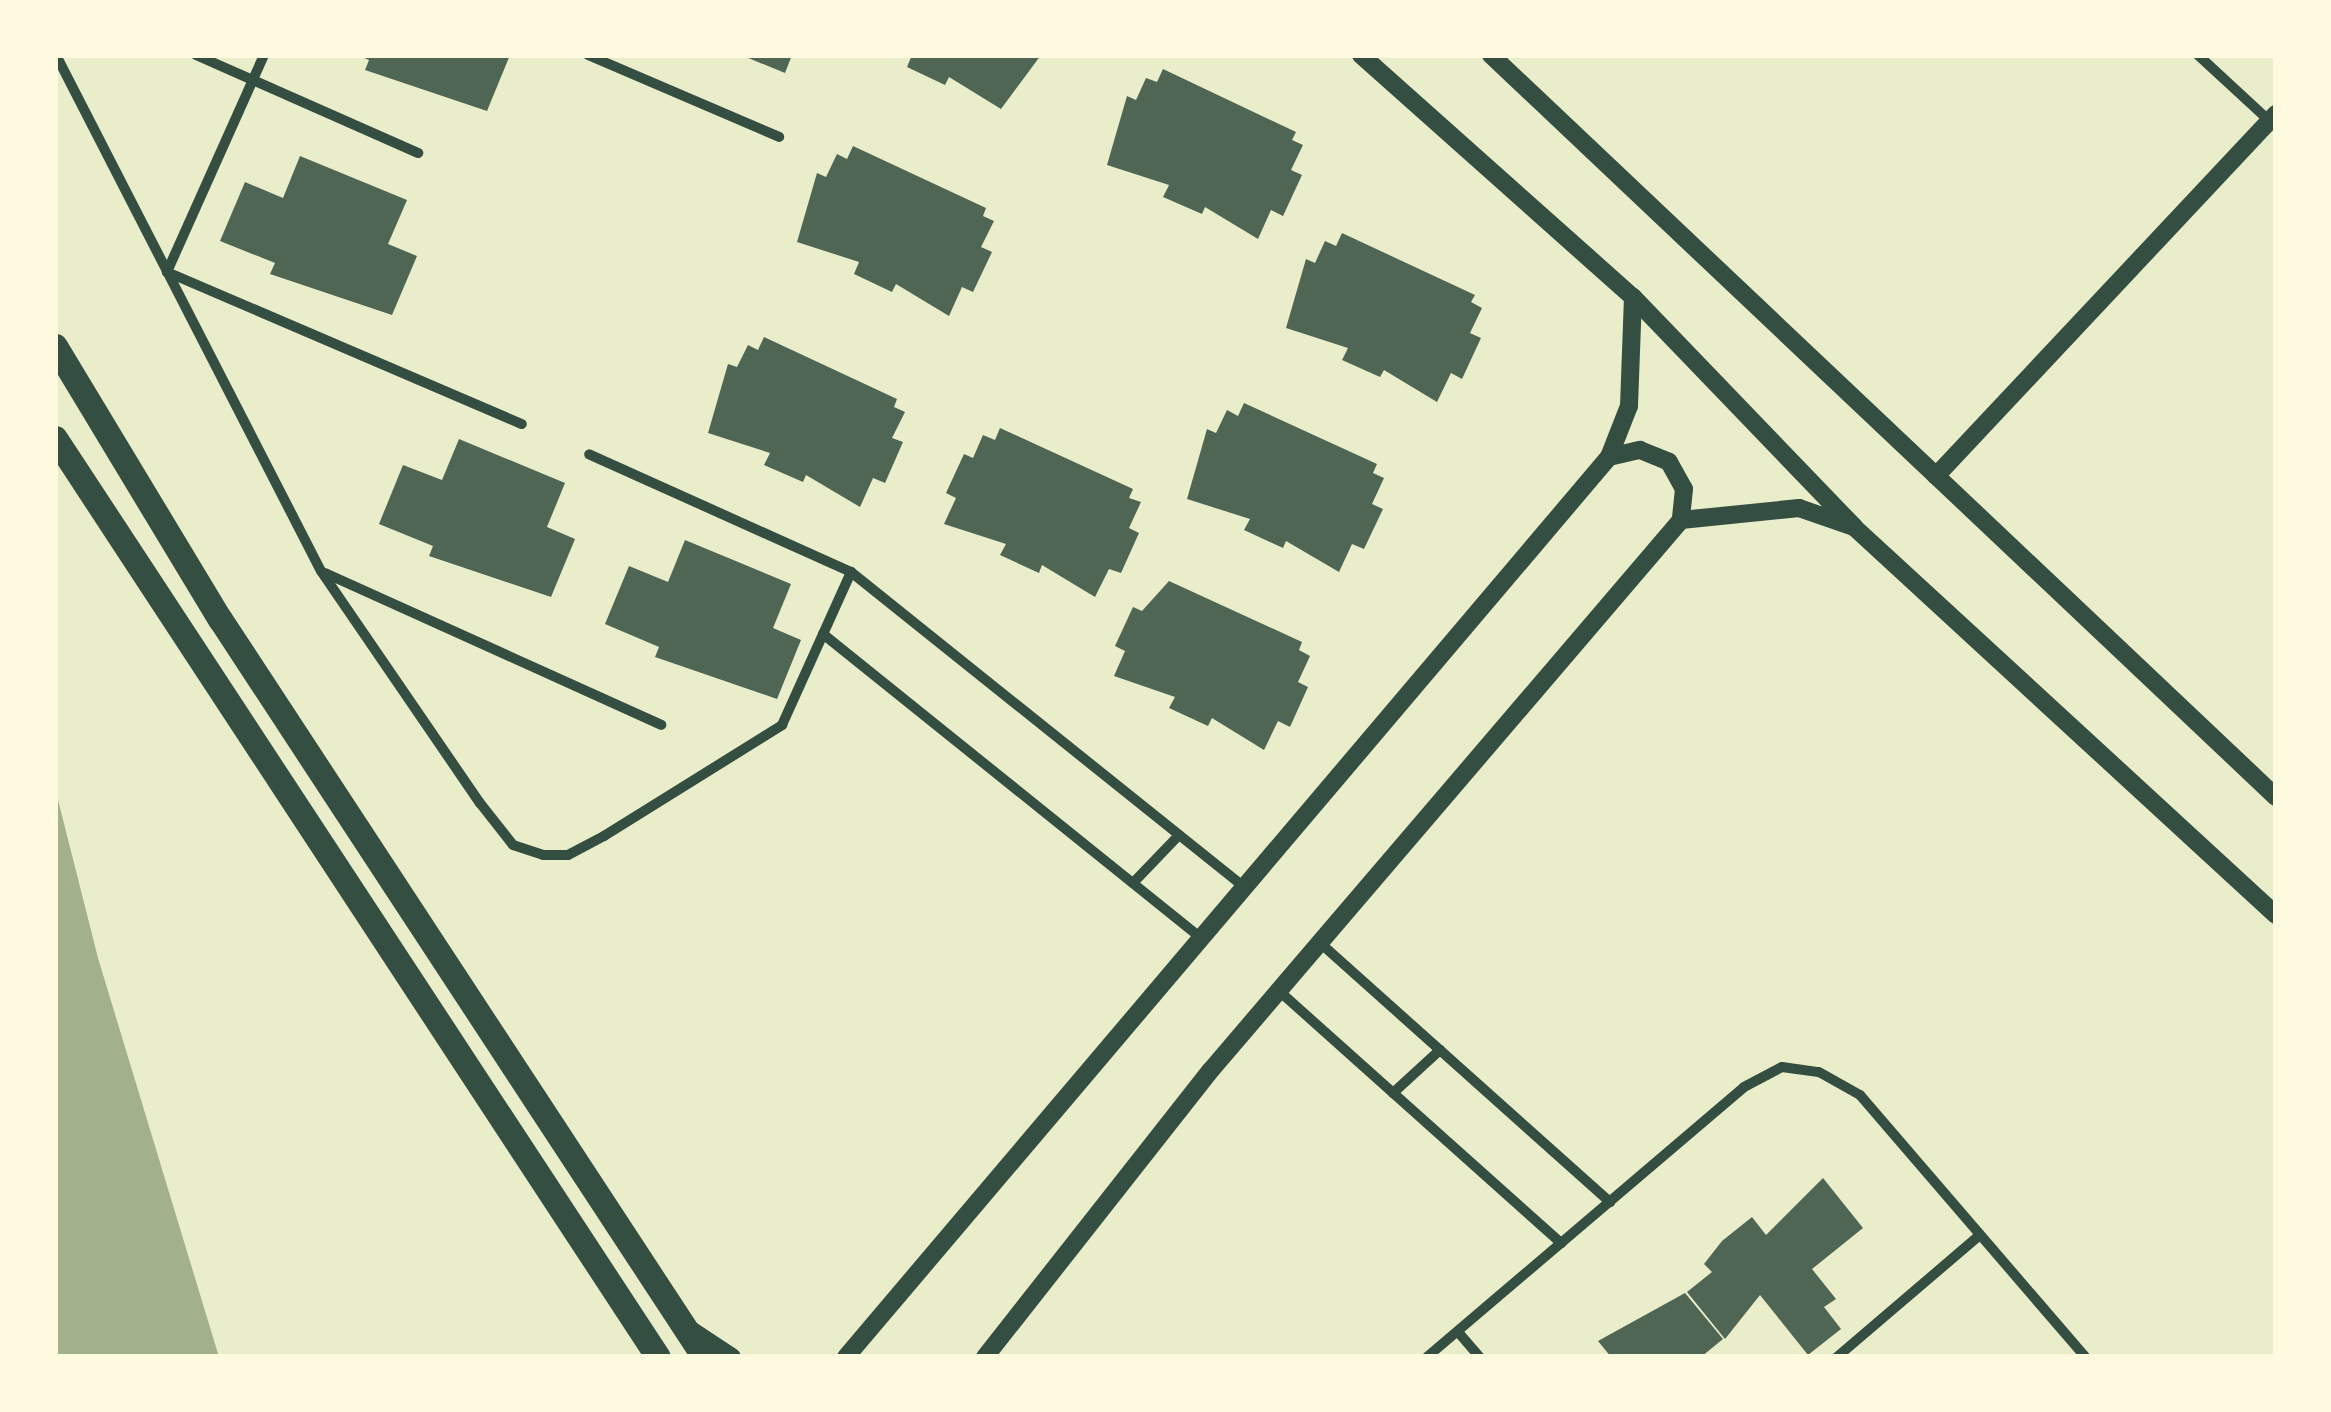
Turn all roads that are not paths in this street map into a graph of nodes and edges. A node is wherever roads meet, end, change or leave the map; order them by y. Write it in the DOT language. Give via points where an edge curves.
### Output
graph roads {
  1 [pos="56,55"];
  2 [pos="196,55"];
  3 [pos="264,55"];
  4 [pos="588,55"];
  5 [pos="1361,55"];
  6 [pos="1491,55"];
  7 [pos="2198,55"];
  8 [pos="252,82"];
  9 [pos="2274,121"];
  10 [pos="779,137"];
  11 [pos="418,152"];
  12 [pos="167,272"];
  13 [pos="1632,297"];
  14 [pos="55,346"];
  15 [pos="522,424"];
  16 [pos="55,438"];
  17 [pos="589,454"];
  18 [pos="1610,457"];
  19 [pos="1936,476"];
  20 [pos="1681,520"];
  21 [pos="1854,527"];
  22 [pos="322,571"];
  23 [pos="851,572"];
  24 [pos="823,634"];
  25 [pos="661,725"];
  26 [pos="2276,797"];
  27 [pos="1178,835"];
  28 [pos="1133,883"];
  29 [pos="1243,886"];
  30 [pos="2276,915"];
  31 [pos="1200,937"];
  32 [pos="1318,941"];
  33 [pos="1278,990"];
  34 [pos="1440,1050"];
  35 [pos="1393,1093"];
  36 [pos="1610,1202"];
  37 [pos="1980,1235"];
  38 [pos="1561,1243"];
  39 [pos="682,1325"];
  40 [pos="1458,1332"];
  41 [pos="658,1357"];
  42 [pos="704,1357"];
  43 [pos="732,1357"];
  44 [pos="846,1357"];
  45 [pos="985,1357"];
  46 [pos="1427,1357"];
  47 [pos="1480,1357"];
  48 [pos="1837,1357"];
  49 [pos="2084,1357"];
  1 -- 12 [label="street"];
  2 -- 8 [label="street"];
  3 -- 8 [label="street"];
  4 -- 10 [label="street"];
  5 -- 13 [label="street"];
  6 -- 19 [label="street"];
  7 -- 9 [label="street"];
  8 -- 11 [label="street"];
  8 -- 12 [label="street"];
  9 -- 19 [label="street"];
  12 -- 15 [label="street"];
  12 -- 22 [label="street"];
  13 -- 18 [label="street" via="1630,406"];
  13 -- 21 [label="street"];
  14 -- 39 [label="main road" via="220,619"];
  16 -- 41 [label="main road"];
  17 -- 23 [label="street"];
  18 -- 20 [label="street" via="1640,450 1669,462 1684,490"];
  18 -- 29 [label="street"];
  19 -- 26 [label="street"];
  20 -- 21 [label="street" via="1799,508"];
  20 -- 32 [label="street"];
  21 -- 30 [label="street"];
  22 -- 24 [label="street" via="480,803 513,845 542,855 568,855 604,836 782,725"];
  22 -- 25 [label="street"];
  23 -- 24 [label="street"];
  23 -- 27 [label="street"];
  24 -- 28 [label="street"];
  27 -- 28 [label="street"];
  27 -- 29 [label="street"];
  28 -- 31 [label="street"];
  29 -- 31 [label="street"];
  31 -- 44 [label="street"];
  32 -- 33 [label="street"];
  32 -- 34 [label="street"];
  33 -- 35 [label="street"];
  33 -- 45 [label="street"];
  34 -- 35 [label="street"];
  34 -- 36 [label="street"];
  35 -- 38 [label="street"];
  36 -- 37 [label="street" via="1744,1087 1782,1067 1819,1072 1860,1095"];
  36 -- 38 [label="street"];
  37 -- 48 [label="street"];
  37 -- 49 [label="street"];
  38 -- 40 [label="street"];
  39 -- 42 [label="main road"];
  39 -- 43 [label="street"];
  40 -- 46 [label="street"];
  40 -- 47 [label="street"];
}
